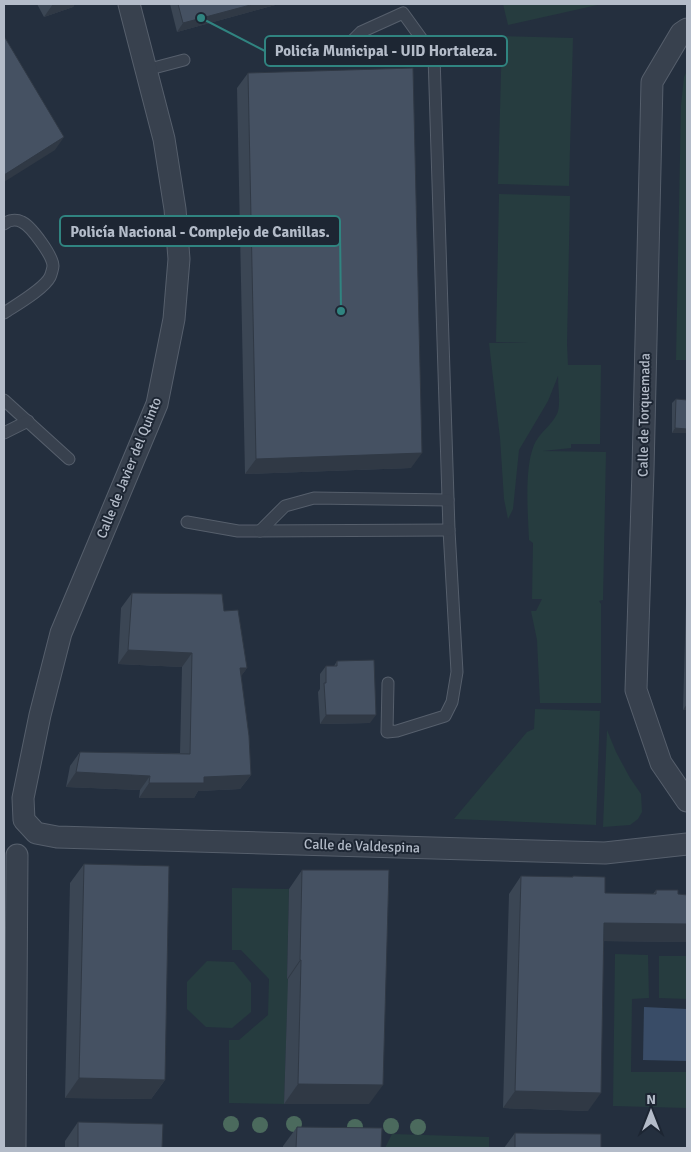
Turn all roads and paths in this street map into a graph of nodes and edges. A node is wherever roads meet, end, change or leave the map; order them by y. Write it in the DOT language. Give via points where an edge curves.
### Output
graph roads {
  1 [pos="129,4"];
  2 [pos="687,29"];
  3 [pos="337,56"];
  4 [pos="184,60"];
  5 [pos="146,70"];
  6 [pos="4,224"];
  7 [pos="4,313"];
  8 [pos="4,400"];
  9 [pos="28,421"];
  10 [pos="4,433"];
  11 [pos="69,459"];
  12 [pos="448,500"];
  13 [pos="188,522"];
  14 [pos="449,530"];
  15 [pos="260,532"];
  16 [pos="388,683"];
  17 [pos="687,801"];
  18 [pos="36,833"];
  19 [pos="687,844"];
  20 [pos="17,855"];
  21 [pos="15,1148"];
  1 -- 5 [label="street, Calle de Javier del Quinto"];
  2 -- 17 [label="street, Calle de Torquemada" via="681,33 652,82 636,690 662,763"];
  3 -- 12 [label="lane" via="361,32 403,13 434,56"];
  4 -- 5 [label="lane"];
  5 -- 18 [label="street, Calle de Javier del Quinto" via="164,139 176,209 179,258 174,319 157,404 61,633 23,798 24,820"];
  6 -- 7 [label="lane" via="10,220 29,227 50,254 53,266 50,277 41,287"];
  8 -- 9 [label="lane"];
  9 -- 10 [label="lane"];
  9 -- 11 [label="lane"];
  12 -- 14 [label="lane"];
  12 -- 15 [label="lane" via="314,498 285,506"];
  13 -- 15 [label="lane" via="238,532"];
  14 -- 15 [label="lane"];
  14 -- 16 [label="lane" via="457,672 452,702 445,716 387,732"];
  18 -- 19 [label="street, Calle de Valdespina" via="58,837 605,853"];
  20 -- 21 [label="street"];
}
